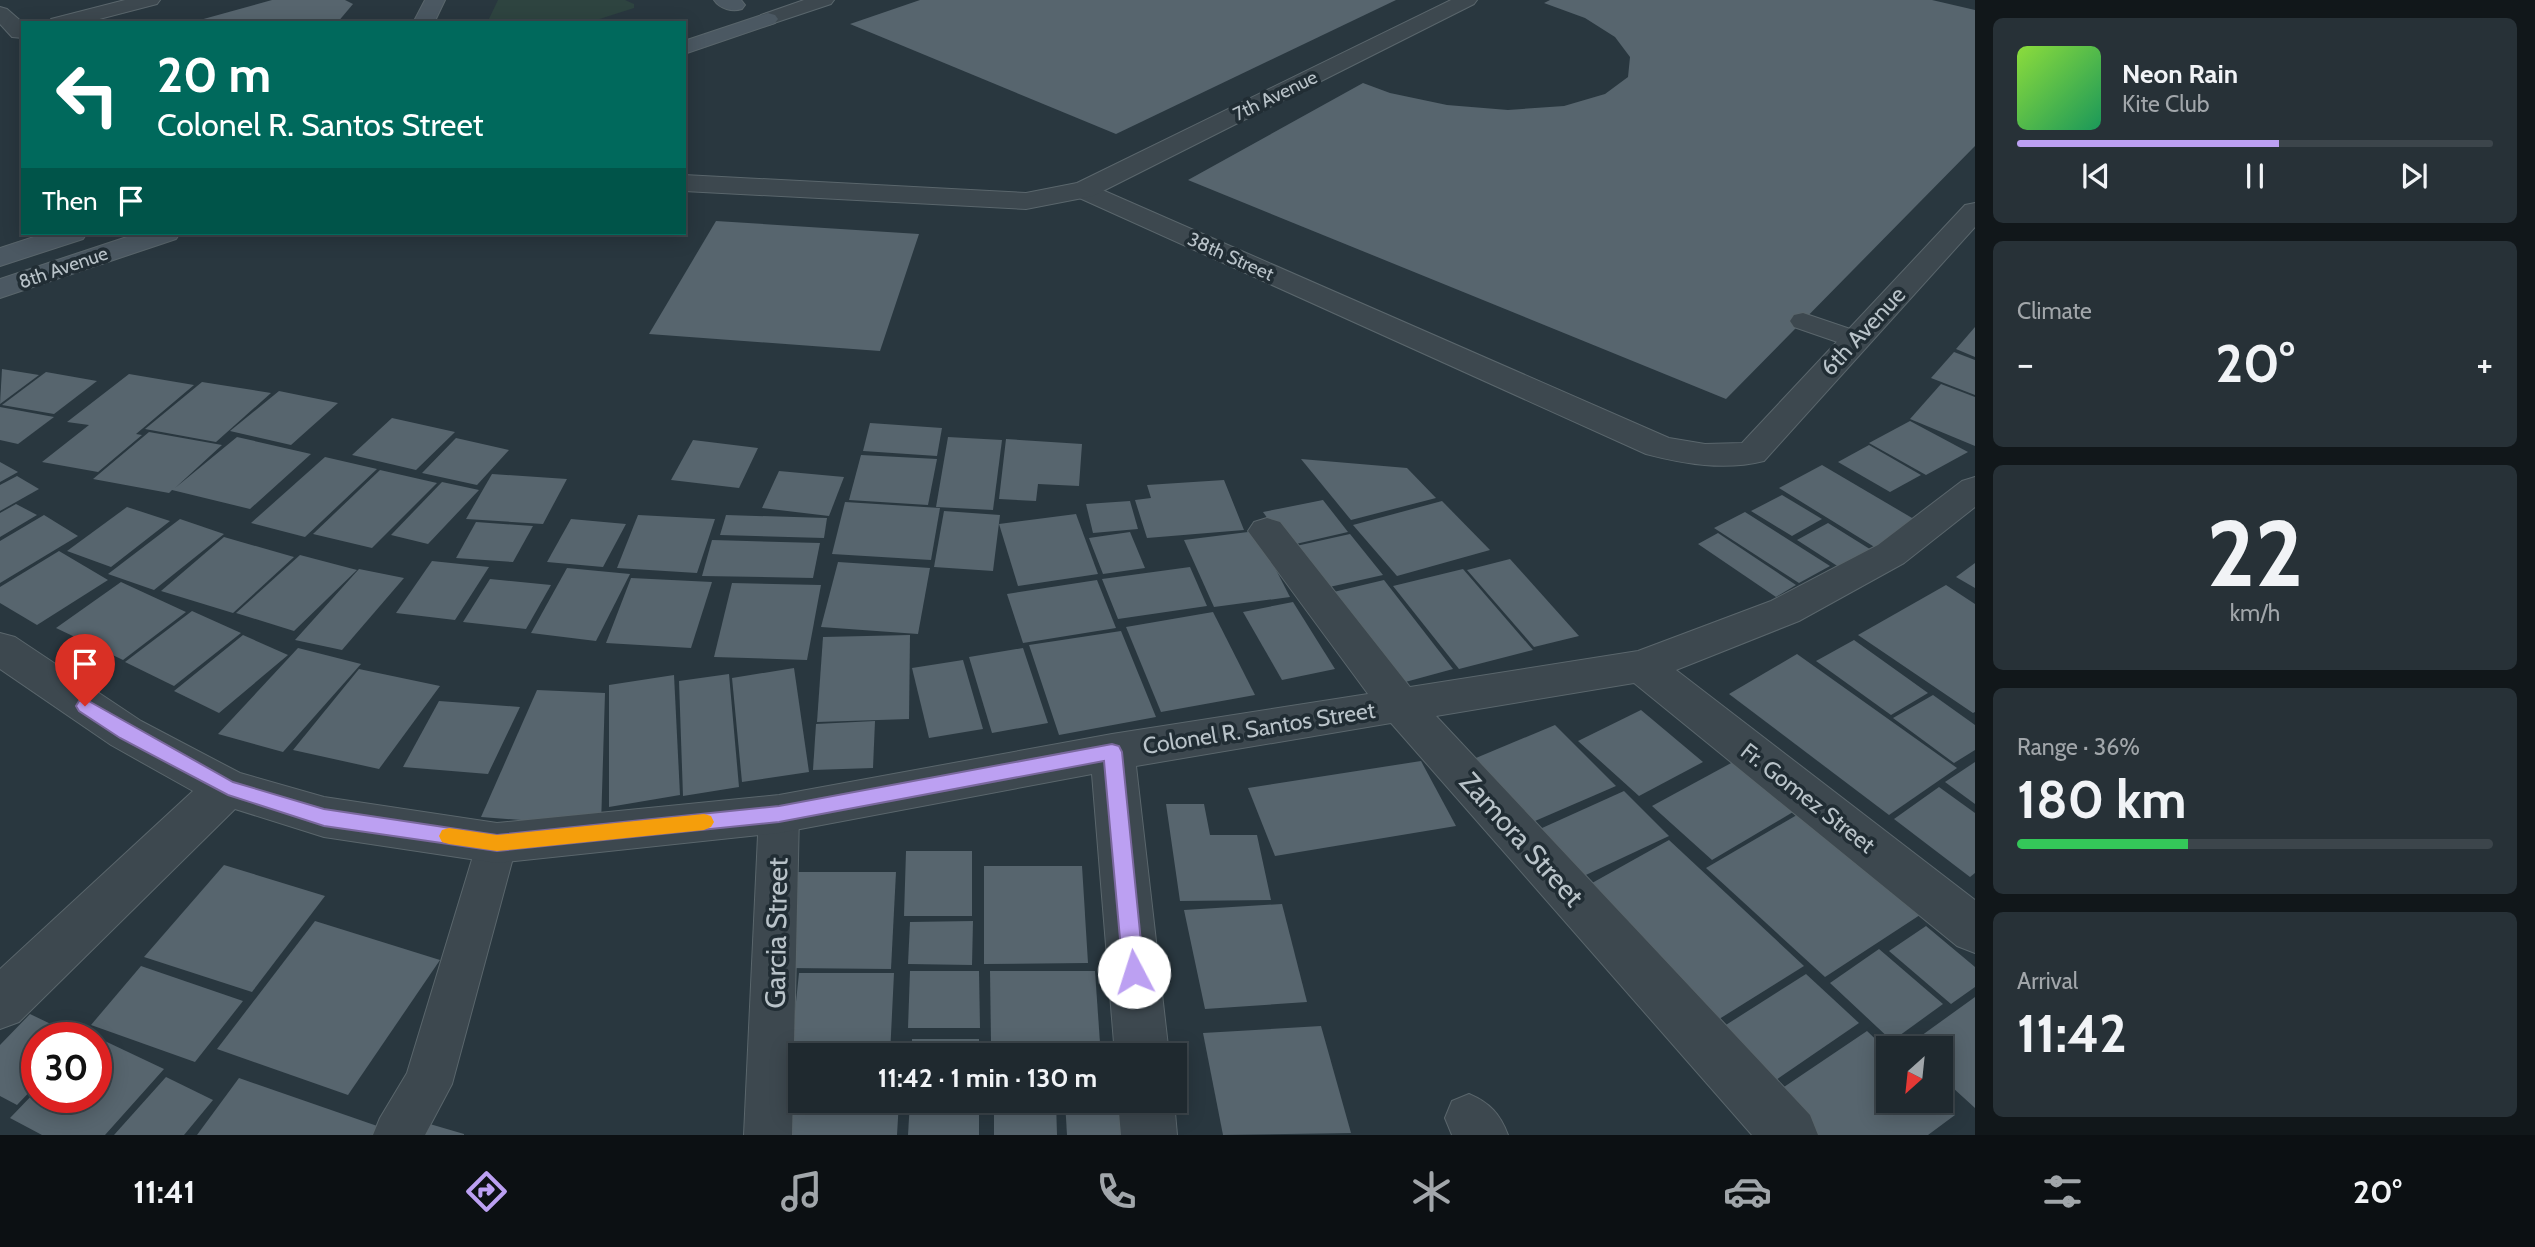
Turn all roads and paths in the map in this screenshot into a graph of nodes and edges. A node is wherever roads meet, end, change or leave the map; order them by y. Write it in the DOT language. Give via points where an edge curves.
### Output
graph roads {
  1 [pos="150,0"];
  2 [pos="435,0"];
  3 [pos="824,0"];
  4 [pos="1467,0"];
  5 [pos="0,13"];
  6 [pos="768,19"];
  7 [pos="66,21"];
  8 [pos="424,21"];
  9 [pos="14,33"];
  10 [pos="686,47"];
  11 [pos="686,183"];
  12 [pos="1084,190"];
  13 [pos="1975,211"];
  14 [pos="21,231"];
  15 [pos="68,235"];
  16 [pos="109,235"];
  17 [pos="160,235"];
  18 [pos="0,238"];
  19 [pos="0,257"];
  20 [pos="0,271"];
  21 [pos="0,289"];
  22 [pos="1803,321"];
  23 [pos="1855,340"];
  24 [pos="1752,453"];
  25 [pos="1975,489"];
  26 [pos="1267,531"];
  27 [pos="0,648"];
  28 [pos="1642,666"];
  29 [pos="1400,705"];
  30 [pos="1112,752"];
  31 [pos="228,788"];
  32 [pos="779,814"];
  33 [pos="497,843"];
  34 [pos="1975,930"];
  35 [pos="0,1004"];
  36 [pos="1141,1043"];
  37 [pos="1147,1113"];
  38 [pos="397,1135"];
  39 [pos="768,1135"];
  40 [pos="1149,1135"];
  41 [pos="1790,1135"];
  1 -- 7 [label="street"];
  2 -- 8 [label="main road"];
  3 -- 6 [label="street"];
  4 -- 12 [label="street, 7th Avenue"];
  5 -- 9 [label="street"];
  6 -- 10 [label="main road"];
  11 -- 12 [label="street" via="1026,201"];
  12 -- 24 [label="street, 38th Street" via="1658,446 1691,455"];
  13 -- 23 [label="street, 6th Avenue"];
  14 -- 18 [label="main road"];
  15 -- 19 [label="main road"];
  16 -- 20 [label="main road"];
  17 -- 21 [label="main road, 8th Avenue"];
  22 -- 23 [label="lane"];
  23 -- 24 [label="street, 6th Avenue"];
  25 -- 28 [label="street, Colonel R. Santos Street" via="1891,554 1785,611"];
  26 -- 29 [label="street, Zamora Street"];
  27 -- 31 [label="street, Colonel R. Santos Street" via="126,733"];
  28 -- 29 [label="street, Colonel R. Santos Street"];
  28 -- 34 [label="street, Fr. Gomez Street"];
  29 -- 30 [label="street, Colonel R. Santos Street"];
  29 -- 41 [label="street, Zamora Street"];
  30 -- 32 [label="street, Colonel R. Santos Street"];
  30 -- 36 [label="street"];
  31 -- 33 [label="street, Colonel R. Santos Street" via="324,817"];
  31 -- 35 [label="street"];
  32 -- 33 [label="street, Colonel R. Santos Street"];
  32 -- 39 [label="lane, Garcia Street"];
  33 -- 38 [label="lane" via="428,1084"];
  37 -- 40 [label="street"];
}
